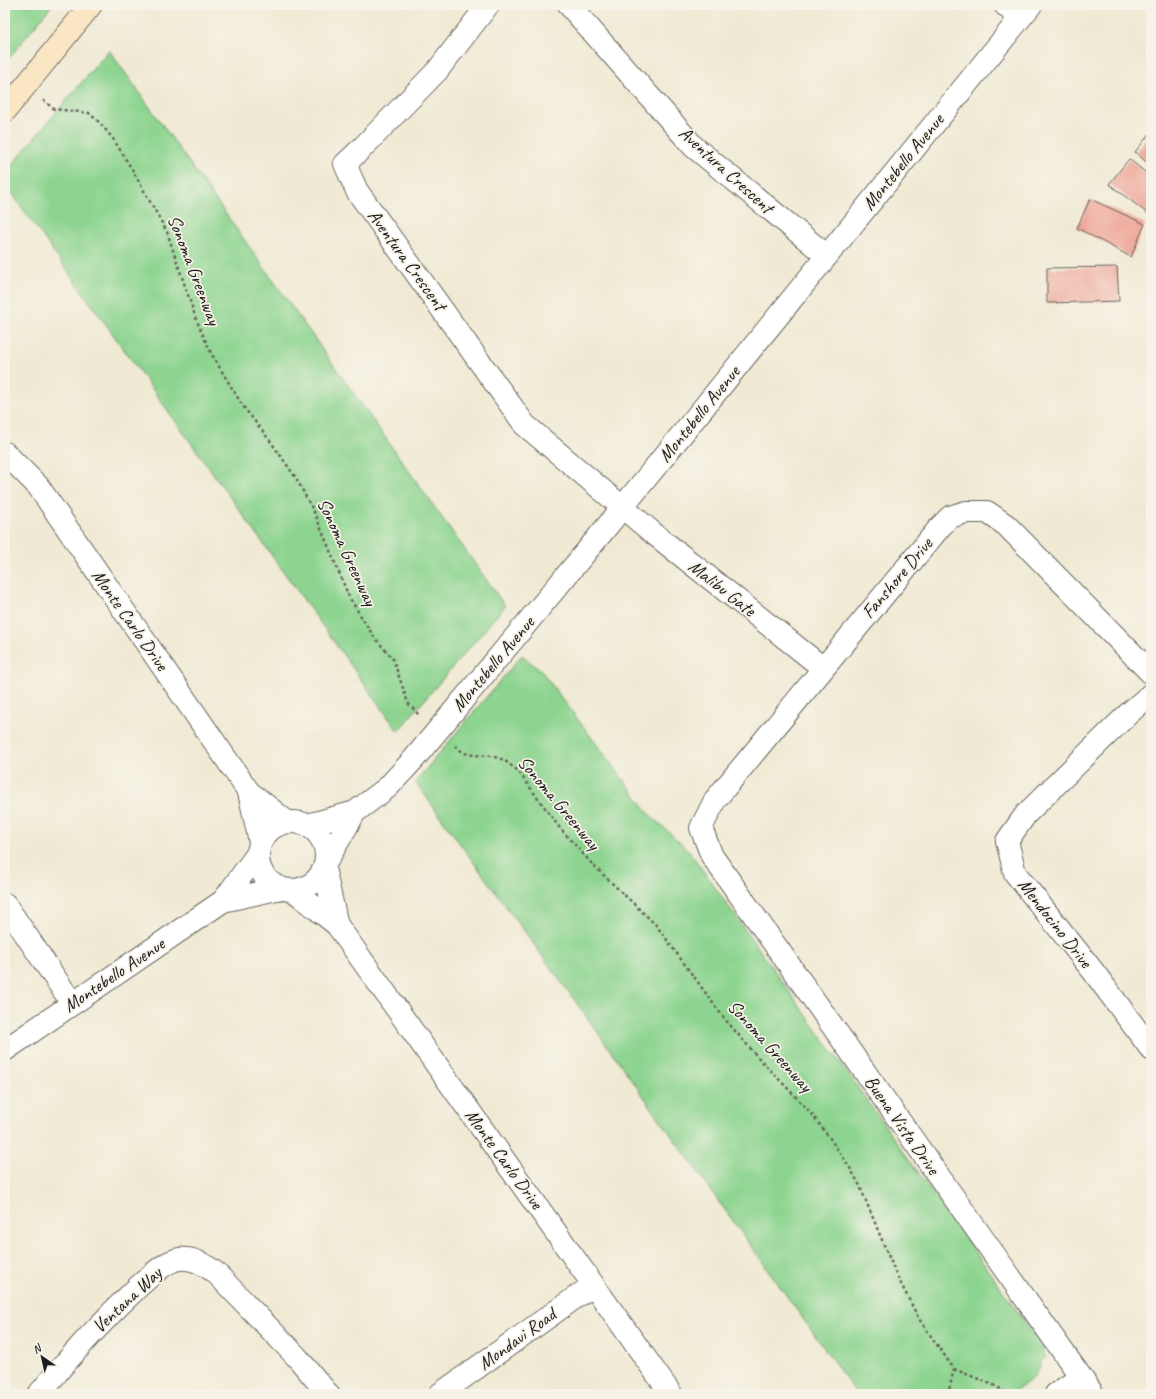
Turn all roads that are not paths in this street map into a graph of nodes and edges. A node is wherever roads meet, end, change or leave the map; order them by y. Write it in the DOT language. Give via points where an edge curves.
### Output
graph roads {
  1 [pos="91,5"];
  2 [pos="488,5"];
  3 [pos="569,5"];
  4 [pos="1018,9"];
  5 [pos="5,111"];
  6 [pos="827,256"];
  7 [pos="5,453"];
  8 [pos="623,508"];
  9 [pos="823,668"];
  10 [pos="1151,673"];
  11 [pos="1151,694"];
  12 [pos="249,792"];
  13 [pos="355,812"];
  14 [pos="297,823"];
  15 [pos="259,848"];
  16 [pos="712,856"];
  17 [pos="324,866"];
  18 [pos="287,889"];
  19 [pos="223,901"];
  20 [pos="5,904"];
  21 [pos="337,925"];
  22 [pos="72,1003"];
  23 [pos="5,1050"];
  24 [pos="1151,1050"];
  25 [pos="593,1285"];
  26 [pos="1081,1377"];
  27 [pos="39,1394"];
  28 [pos="328,1394"];
  29 [pos="440,1394"];
  30 [pos="671,1394"];
  31 [pos="1056,1394"];
  32 [pos="1093,1394"];
  1 -- 5 [label="street"];
  2 -- 8 [label="street, Aventura Crescent" via="438,71 345,164 357,191 525,424"];
  3 -- 6 [label="street, Aventura Crescent" via="694,147"];
  4 -- 6 [label="street, Montebello Avenue"];
  6 -- 8 [label="street, Montebello Avenue"];
  7 -- 12 [label="street, Monte Carlo Drive" via="38,486"];
  8 -- 9 [label="street, Malibu Gate"];
  8 -- 13 [label="street, Montebello Avenue" via="413,760 387,788"];
  9 -- 10 [label="street, Fanshore Drive" via="950,517 966,512 987,512 1006,525"];
  9 -- 16 [label="street, Fanshore Drive" via="715,800 701,828"];
  11 -- 24 [label="street, Mendocino Drive" via="1026,814 1007,841 1015,873 1093,971"];
  12 -- 14 [label="street, Monte Carlo Drive"];
  12 -- 15 [label="street, Monte Carlo Drive"];
  13 -- 14 [label="street, Montebello Avenue"];
  13 -- 17 [label="street, Montebello Avenue"];
  14 -- 15 [label="street" via="271,828 265,834"];
  14 -- 17 [label="street" via="316,831 322,839 326,858"];
  15 -- 18 [label="street" via="258,865 263,875 271,883"];
  15 -- 19 [label="street, Montebello Avenue"];
  16 -- 26 [label="street, Buena Vista Drive"];
  17 -- 18 [label="street" via="312,884 303,888"];
  17 -- 21 [label="street, Monte Carlo Drive"];
  18 -- 19 [label="street, Montebello Avenue"];
  18 -- 21 [label="street, Monte Carlo Drive"];
  19 -- 22 [label="street, Montebello Avenue"];
  20 -- 22 [label="street"];
  21 -- 25 [label="street, Monte Carlo Drive"];
  22 -- 23 [label="street, Montebello Avenue"];
  25 -- 29 [label="street, Mondavi Road"];
  25 -- 30 [label="street, Monte Carlo Drive"];
  26 -- 31 [label="street"];
  26 -- 32 [label="street, Buena Vista Drive"];
  27 -- 28 [label="street, Ventana Way" via="92,1332 130,1294 162,1267 180,1259 197,1262 216,1272 296,1356"];
}
